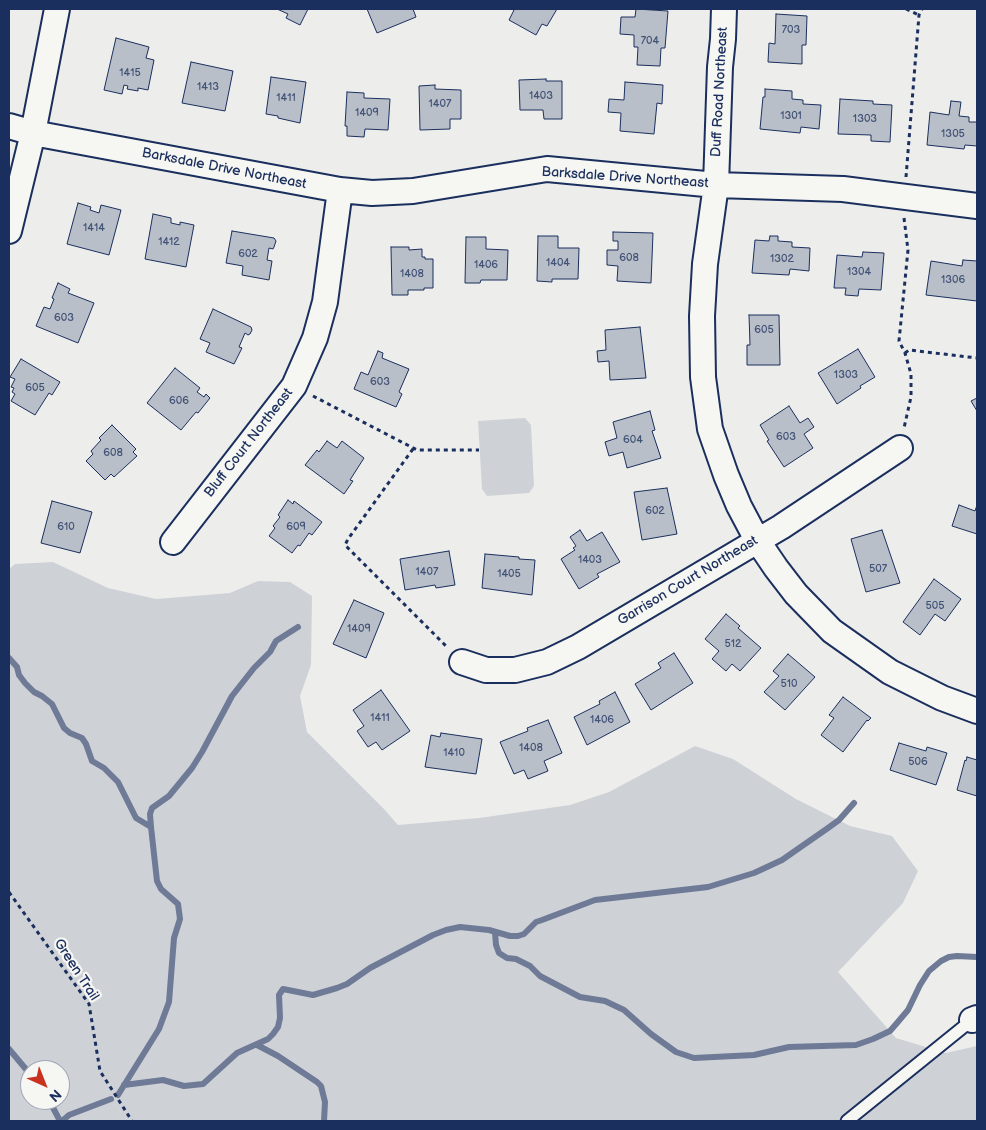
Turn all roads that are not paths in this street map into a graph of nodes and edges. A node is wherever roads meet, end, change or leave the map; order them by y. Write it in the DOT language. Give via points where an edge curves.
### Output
graph roads {
  1 [pos="56,9"];
  2 [pos="724,9"];
  3 [pos="9,126"];
  4 [pos="33,133"];
  5 [pos="716,185"];
  6 [pos="340,190"];
  7 [pos="977,206"];
  8 [pos="9,231"];
  9 [pos="900,448"];
  10 [pos="757,540"];
  11 [pos="172,542"];
  12 [pos="462,662"];
  13 [pos="977,711"];
  14 [pos="975,1019"];
  15 [pos="847,1121"];
  1 -- 4 [label="street"];
  2 -- 5 [label="street, Duff Road Northeast"];
  3 -- 4 [label="street, Barksdale Drive Northeast"];
  4 -- 6 [label="street, Barksdale Drive Northeast"];
  4 -- 8 [label="street"];
  5 -- 6 [label="street, Barksdale Drive Northeast" via="547,169 413,191 372,193"];
  5 -- 7 [label="street, Barksdale Drive Northeast" via="843,189"];
  5 -- 10 [label="street, Duff Road Northeast" via="702,316 703,377 710,429 739,506"];
  6 -- 11 [label="street, Bluff Court Northeast" via="325,302 315,338 294,386"];
  9 -- 10 [label="street, Garrison Court Northeast"];
  10 -- 12 [label="street, Garrison Court Northeast" via="578,647 547,662 515,670 486,670"];
  10 -- 13 [label="street, Duff Road Northeast" via="796,594 846,641 890,672"];
  14 -- 15 [label="lane"];
}
